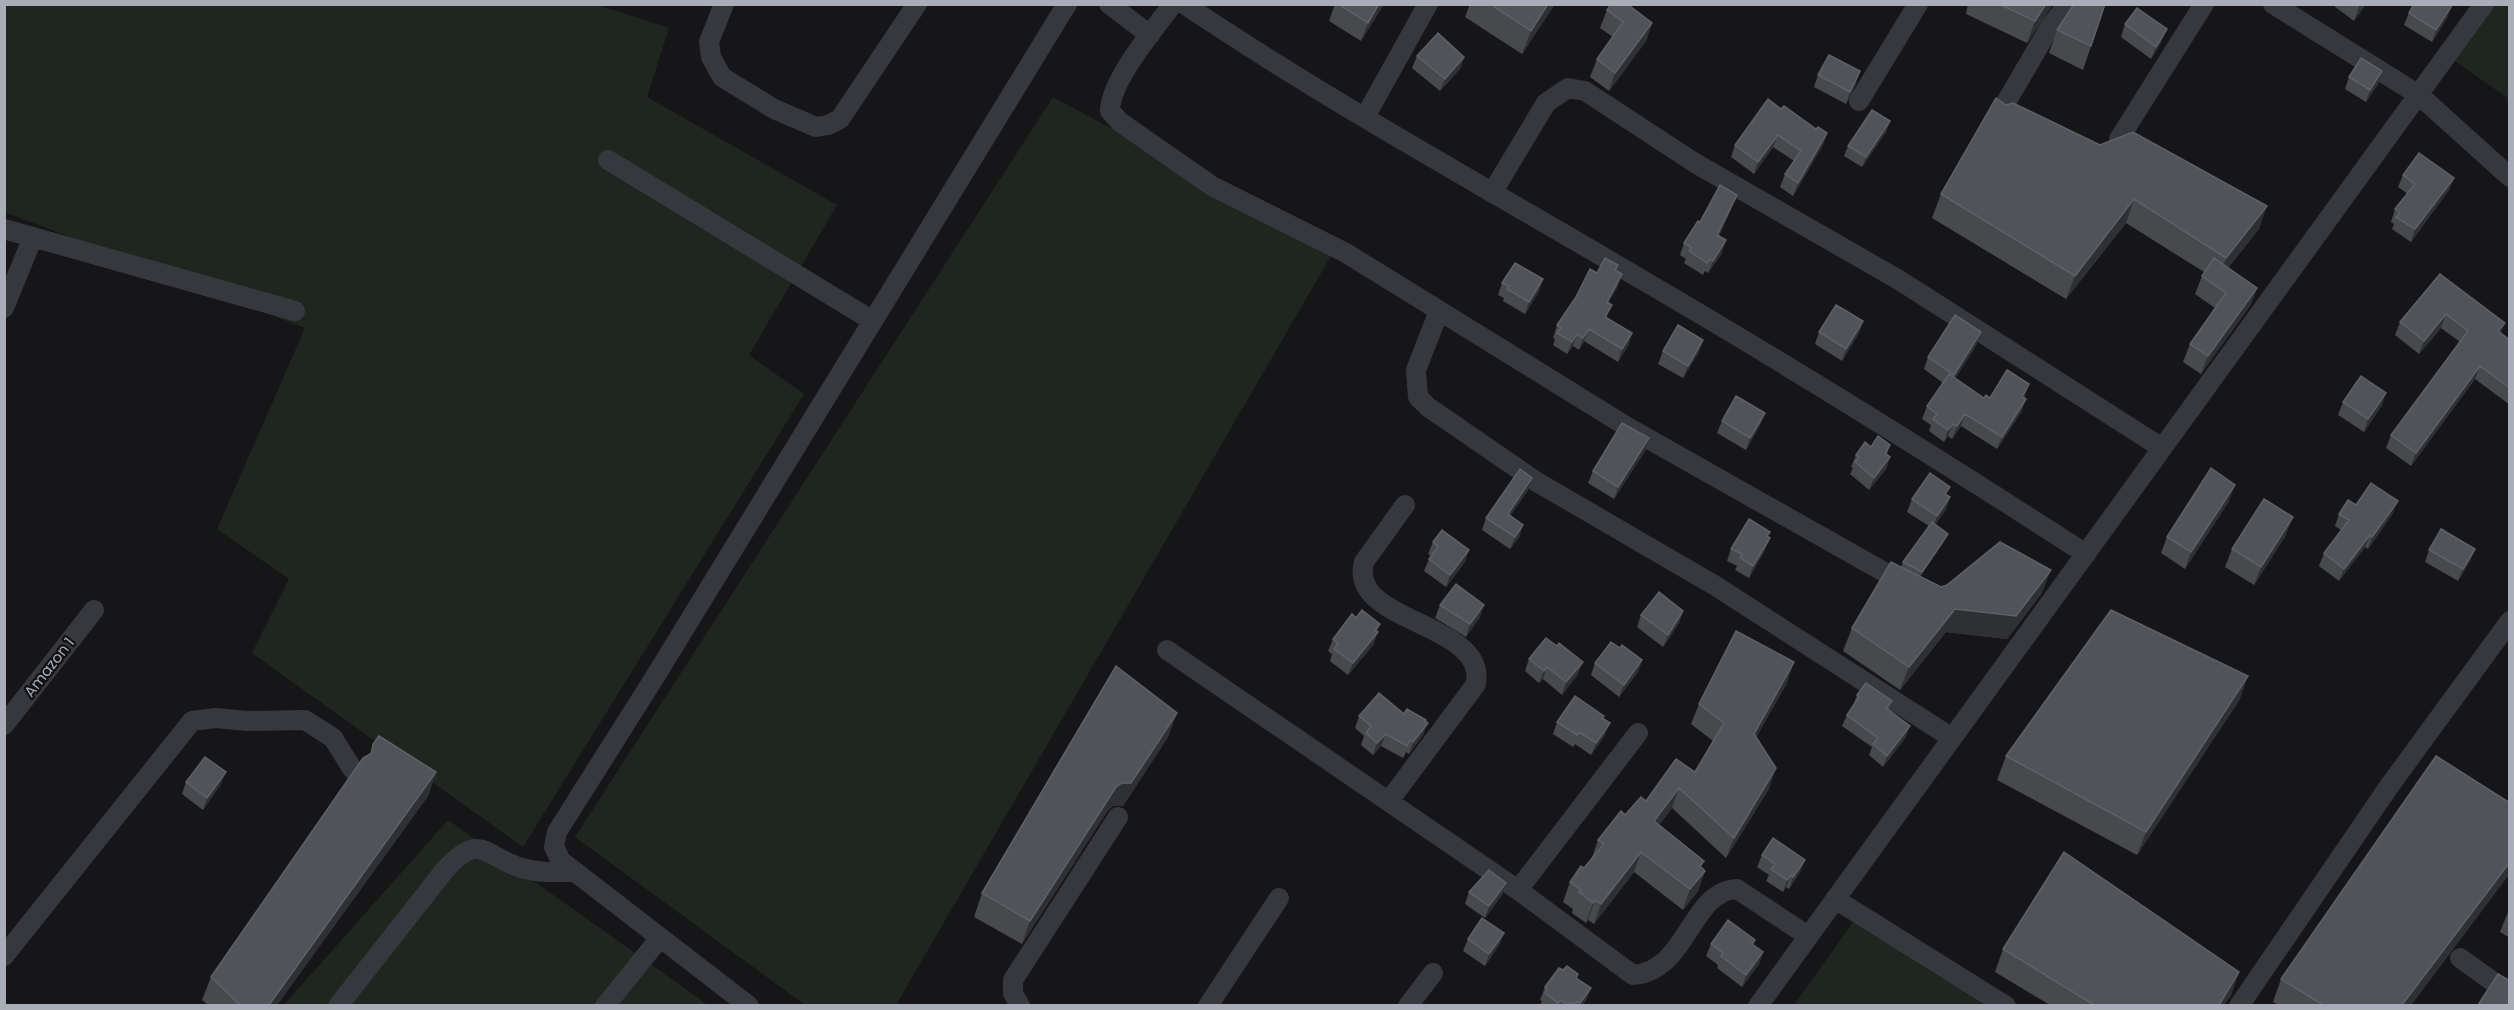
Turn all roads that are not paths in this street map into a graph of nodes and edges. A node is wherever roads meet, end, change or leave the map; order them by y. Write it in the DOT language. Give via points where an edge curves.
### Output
graph roads {
  1 [pos="724,4"];
  2 [pos="917,4"];
  3 [pos="1067,4"];
  4 [pos="1109,4"];
  5 [pos="1173,4"];
  6 [pos="1184,4"];
  7 [pos="1428,4"];
  8 [pos="1918,4"];
  9 [pos="2068,4"];
  10 [pos="2204,4"];
  11 [pos="2273,4"];
  12 [pos="2484,4"];
  13 [pos="1150,35"];
  14 [pos="2419,95"];
  15 [pos="1859,101"];
  16 [pos="1998,116"];
  17 [pos="1365,117"];
  18 [pos="2119,140"];
  19 [pos="608,160"];
  20 [pos="2510,177"];
  21 [pos="1492,193"];
  22 [pos="4,229"];
  23 [pos="33,237"];
  24 [pos="4,308"];
  25 [pos="295,311"];
  26 [pos="1439,311"];
  27 [pos="873,321"];
  28 [pos="2162,448"];
  29 [pos="1405,505"];
  30 [pos="2086,554"];
  31 [pos="1923,593"];
  32 [pos="94,610"];
  33 [pos="2510,621"];
  34 [pos="1167,651"];
  35 [pos="4,725"];
  36 [pos="1638,733"];
  37 [pos="1952,738"];
  38 [pos="353,770"];
  39 [pos="1389,801"];
  40 [pos="1118,817"];
  41 [pos="574,872"];
  42 [pos="1518,890"];
  43 [pos="1279,898"];
  44 [pos="1835,899"];
  45 [pos="1808,936"];
  46 [pos="660,938"];
  47 [pos="4,956"];
  48 [pos="2460,958"];
  49 [pos="1432,973"];
  50 [pos="2510,994"];
  51 [pos="338,1005"];
  52 [pos="605,1005"];
  53 [pos="749,1005"];
  54 [pos="1020,1005"];
  55 [pos="1208,1005"];
  56 [pos="1408,1005"];
  57 [pos="1758,1005"];
  58 [pos="2006,1005"];
  59 [pos="2239,1005"];
  1 -- 2 [label="street" via="709,42 711,57 722,77 774,109 816,127 840,119"];
  3 -- 27 [label="street"];
  4 -- 13 [label="street"];
  5 -- 13 [label="street"];
  6 -- 17 [label="street"];
  7 -- 17 [label="street"];
  8 -- 15 [label="street"];
  9 -- 16 [label="street" via="2050,27"];
  10 -- 18 [label="street"];
  11 -- 14 [label="street"];
  12 -- 14 [label="street"];
  13 -- 26 [label="street" via="1110,98 1110,111 1120,123 1212,186 1346,253"];
  14 -- 20 [label="street"];
  14 -- 28 [label="street"];
  17 -- 21 [label="street"];
  19 -- 27 [label="street"];
  21 -- 28 [label="street" via="1546,103 1568,88 1585,92 1695,163 1899,280"];
  21 -- 30 [label="street" via="1705,316"];
  22 -- 23 [label="street"];
  23 -- 24 [label="street"];
  23 -- 25 [label="street"];
  26 -- 31 [label="street" via="1629,428"];
  26 -- 37 [label="street" via="1416,370 1418,397 1428,408 1537,482 1714,585"];
  27 -- 41 [label="street" via="557,832 554,847 561,861"];
  28 -- 30 [label="street"];
  29 -- 39 [label="street" via="1364,562 1361,573 1365,585 1378,601 1450,640 1469,656 1476,670 1476,684"];
  30 -- 37 [label="street"];
  32 -- 35 [label="street, Amazon 1"];
  33 -- 59 [label="street" via="2390,785"];
  34 -- 39 [label="street"];
  36 -- 42 [label="street"];
  37 -- 44 [label="street"];
  38 -- 47 [label="street" via="333,738 304,720 192,721"];
  39 -- 42 [label="street"];
  40 -- 54 [label="street" via="1012,980 1013,993"];
  41 -- 46 [label="street"];
  41 -- 51 [label="street" via="521,868 481,848 466,852 454,859"];
  42 -- 45 [label="street" via="1633,975 1660,967 1713,897 1725,890 1737,890"];
  43 -- 55 [label="street"];
  44 -- 45 [label="street"];
  44 -- 58 [label="street"];
  45 -- 57 [label="street"];
  46 -- 52 [label="street"];
  46 -- 53 [label="street"];
  48 -- 50 [label="street"];
  49 -- 56 [label="street"];
}
